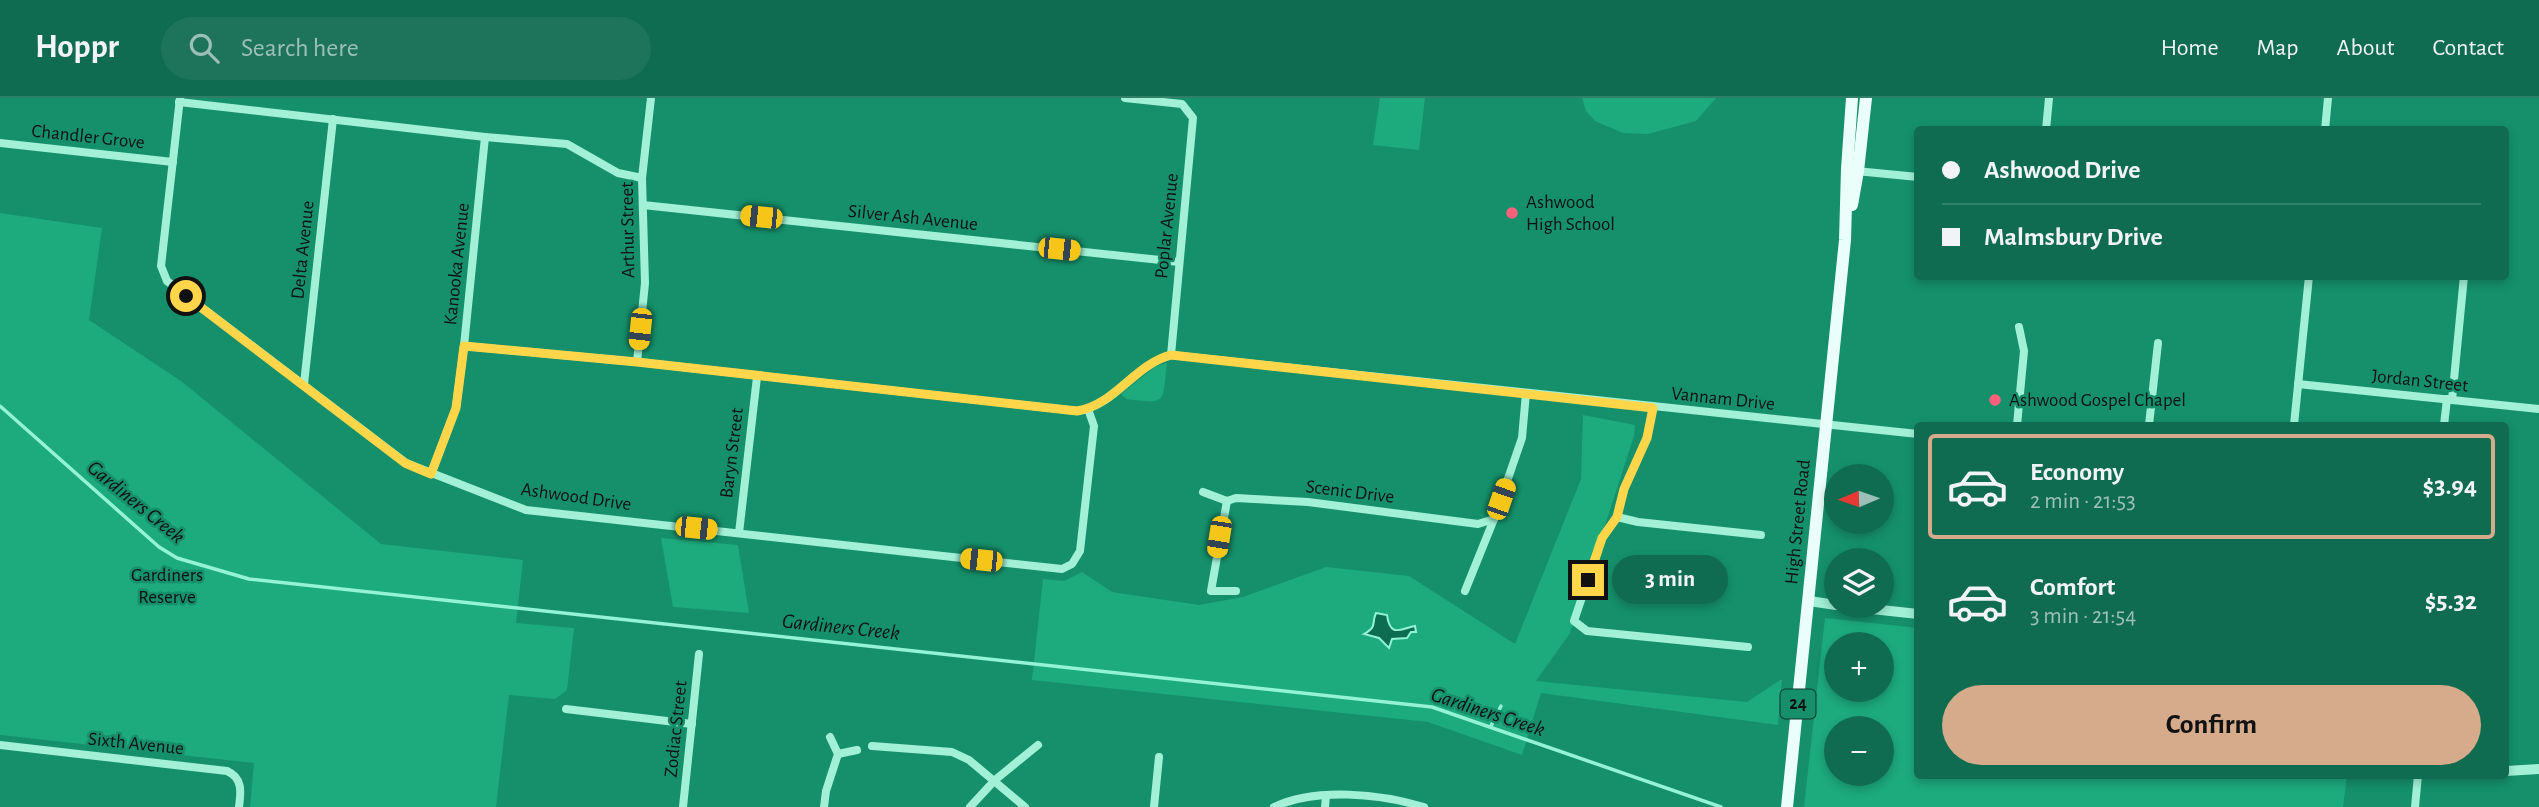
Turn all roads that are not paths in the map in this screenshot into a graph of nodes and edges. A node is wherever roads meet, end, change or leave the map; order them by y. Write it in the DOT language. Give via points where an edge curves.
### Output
graph roads {
  1 [pos="651,98"];
  2 [pos="1125,98"];
  3 [pos="1852,98"];
  4 [pos="1866,98"];
  5 [pos="2049,98"];
  6 [pos="2328,98"];
  7 [pos="180,100"];
  8 [pos="333,119"];
  9 [pos="2046,126"];
  10 [pos="2325,126"];
  11 [pos="485,137"];
  12 [pos="0,143"];
  13 [pos="173,162"];
  14 [pos="1852,170"];
  15 [pos="1914,177"];
  16 [pos="642,178"];
  17 [pos="643,205"];
  18 [pos="1179,262"];
  19 [pos="2309,280"];
  20 [pos="2464,280"];
  21 [pos="2019,327"];
  22 [pos="2158,342"];
  23 [pos="464,346"];
  24 [pos="1171,355"];
  25 [pos="637,362"];
  26 [pos="757,377"];
  27 [pos="304,384"];
  28 [pos="2298,384"];
  29 [pos="1526,393"];
  30 [pos="2449,400"];
  31 [pos="1653,408"];
  32 [pos="1088,409"];
  33 [pos="2539,409"];
  34 [pos="2017,422"];
  35 [pos="2149,422"];
  36 [pos="2294,422"];
  37 [pos="2445,422"];
  38 [pos="1827,425"];
  39 [pos="1914,434"];
  40 [pos="431,474"];
  41 [pos="1203,492"];
  42 [pos="1227,501"];
  43 [pos="1617,517"];
  44 [pos="1494,519"];
  45 [pos="738,533"];
  46 [pos="1761,535"];
  47 [pos="1236,591"];
  48 [pos="1465,591"];
  49 [pos="1809,601"];
  50 [pos="1824,603"];
  51 [pos="1894,611"];
  52 [pos="1914,614"];
  53 [pos="1748,647"];
  54 [pos="699,654"];
  55 [pos="566,709"];
  56 [pos="692,724"];
  57 [pos="830,737"];
  58 [pos="0,745"];
  59 [pos="1038,745"];
  60 [pos="872,746"];
  61 [pos="857,750"];
  62 [pos="838,754"];
  63 [pos="1159,757"];
  64 [pos="2539,769"];
  65 [pos="2509,771"];
  66 [pos="2418,779"];
  67 [pos="995,780"];
  68 [pos="1322,797"];
  69 [pos="239,807"];
  70 [pos="683,807"];
  71 [pos="824,807"];
  72 [pos="970,807"];
  73 [pos="1025,807"];
  74 [pos="1154,807"];
  75 [pos="1274,807"];
  76 [pos="1318,807"];
  77 [pos="1325,807"];
  78 [pos="1424,807"];
  79 [pos="1787,807"];
  80 [pos="2415,807"];
  1 -- 16 [label="street, Arthur Street"];
  2 -- 18 [label="street, Poplar Avenue" via="1182,104 1193,118"];
  3 -- 14 [label="main road, High Street Road / 24"];
  4 -- 14 [label="main road, High Street Road / 24"];
  5 -- 9 [label="street"];
  6 -- 10 [label="street"];
  7 -- 8 [label="street"];
  7 -- 13 [label="street, Ashwood Drive"];
  8 -- 11 [label="street"];
  8 -- 27 [label="street, Delta Avenue"];
  11 -- 16 [label="street" via="567,144 618,173"];
  11 -- 23 [label="street, Kanooka Avenue"];
  12 -- 13 [label="street, Chandler Grove"];
  13 -- 27 [label="street, Ashwood Drive" via="161,266 167,281"];
  14 -- 15 [label="street"];
  14 -- 38 [label="main road, High Street Road / 24"];
  16 -- 17 [label="street, Arthur Street"];
  17 -- 18 [label="street, Silver Ash Avenue"];
  17 -- 25 [label="street, Arthur Street" via="645,282"];
  18 -- 24 [label="street, Poplar Avenue"];
  19 -- 28 [label="street"];
  20 -- 30 [label="street"];
  21 -- 34 [label="street" via="2024,351"];
  22 -- 35 [label="street"];
  23 -- 25 [label="street"];
  23 -- 40 [label="street, Kanooka Avenue" via="456,408"];
  24 -- 29 [label="street, Vannam Drive"];
  24 -- 32 [label="street" via="1154,361"];
  25 -- 26 [label="street"];
  26 -- 32 [label="street"];
  26 -- 45 [label="street, Baryn Street"];
  27 -- 40 [label="street, Ashwood Drive" via="405,463"];
  28 -- 30 [label="street, Jordan Street"];
  28 -- 36 [label="street"];
  29 -- 31 [label="street, Vannam Drive"];
  29 -- 44 [label="street" via="1522,438"];
  30 -- 33 [label="street, Jordan Street"];
  30 -- 37 [label="street"];
  31 -- 38 [label="street, Vannam Drive"];
  31 -- 43 [label="street" via="1647,438"];
  32 -- 45 [label="street, Ashwood Drive" via="1094,426 1080,551 1072,564 1062,569"];
  38 -- 39 [label="street"];
  38 -- 49 [label="main road, High Street Road / 24"];
  40 -- 45 [label="street, Ashwood Drive" via="526,510"];
  41 -- 42 [label="street, Scenic Drive"];
  42 -- 44 [label="street, Scenic Drive" via="1308,502 1478,524"];
  42 -- 47 [label="street" via="1211,591"];
  43 -- 46 [label="street"];
  43 -- 53 [label="street" via="1602,538 1574,621 1587,631"];
  44 -- 48 [label="street"];
  49 -- 50 [label="street"];
  49 -- 79 [label="main road, High Street Road / 24"];
  51 -- 52 [label="street"];
  54 -- 56 [label="street, Zodiac Street"];
  55 -- 56 [label="street"];
  56 -- 70 [label="street, Zodiac Street"];
  57 -- 62 [label="street"];
  58 -- 69 [label="street, Sixth Avenue" via="227,771 240,783"];
  59 -- 67 [label="street"];
  60 -- 67 [label="street" via="952,752"];
  61 -- 62 [label="street"];
  62 -- 71 [label="street"];
  63 -- 74 [label="street"];
  64 -- 65 [label="street"];
  66 -- 80 [label="street"];
  67 -- 72 [label="street"];
  67 -- 73 [label="street"];
  68 -- 75 [label="street"];
  68 -- 76 [label="street"];
  68 -- 77 [label="street"];
  68 -- 78 [label="street" via="1369,797"];
}
